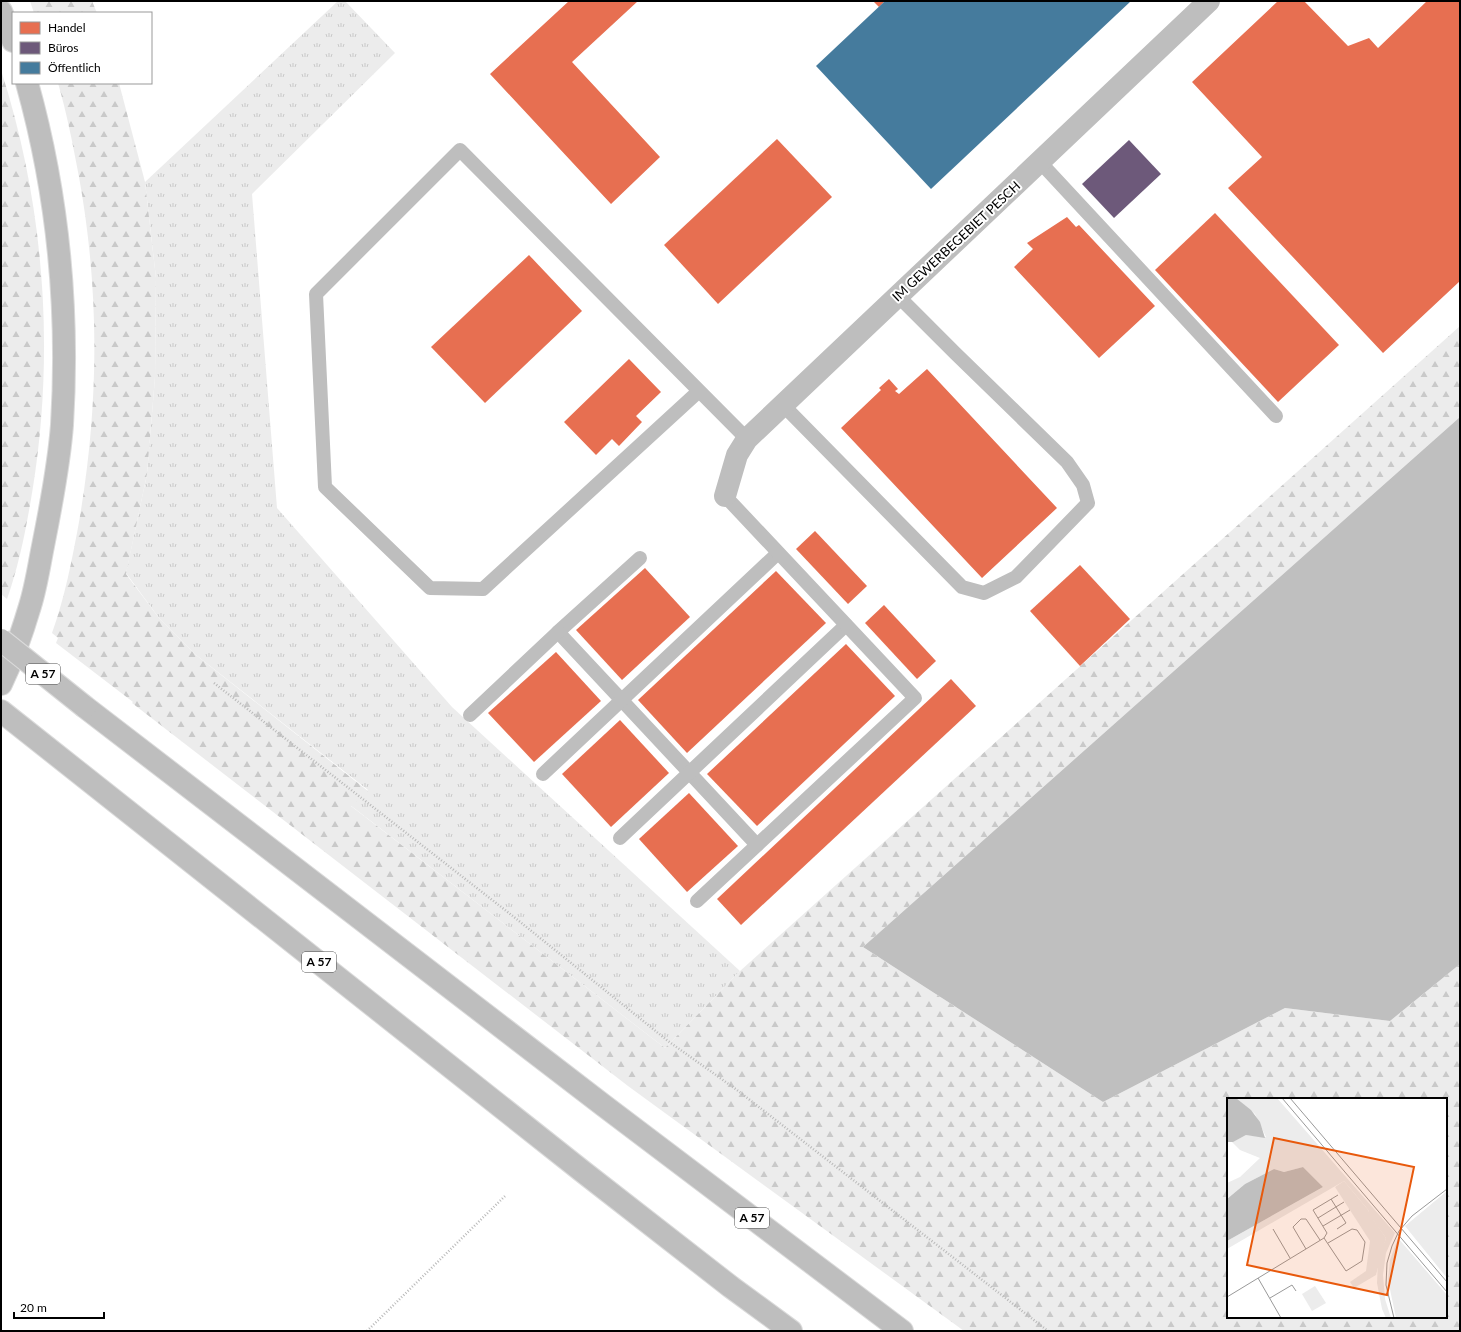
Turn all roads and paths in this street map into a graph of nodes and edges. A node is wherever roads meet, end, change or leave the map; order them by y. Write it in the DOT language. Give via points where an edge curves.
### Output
graph roads {
  1 [pos="1210,1"];
  2 [pos="1,11"];
  3 [pos="12,38"];
  4 [pos="27,84"];
  5 [pos="1040,162"];
  6 [pos="898,296"];
  7 [pos="699,391"];
  8 [pos="783,405"];
  9 [pos="1276,416"];
  10 [pos="747,439"];
  11 [pos="725,496"];
  12 [pos="778,553"];
  13 [pos="640,558"];
  14 [pos="846,625"];
  15 [pos="558,632"];
  16 [pos="1,640"];
  17 [pos="1,684"];
  18 [pos="214,684"];
  19 [pos="621,700"];
  20 [pos="1,711"];
  21 [pos="470,715"];
  22 [pos="689,772"];
  23 [pos="543,774"];
  24 [pos="620,838"];
  25 [pos="757,845"];
  26 [pos="697,901"];
  27 [pos="505,1196"];
  28 [pos="367,1331"];
  29 [pos="791,1331"];
  30 [pos="902,1331"];
  31 [pos="1048,1331"];
  1 -- 5 [label="main road, IM GEWERBEGEBIET PESCH"];
  2 -- 3 [label="main road"];
  4 -- 17 [label="main road" via="44,155 60,264 64,319 62,425 52,499 30,606 11,663"];
  5 -- 6 [label="main road, IM GEWERBEGEBIET PESCH"];
  5 -- 9 [label="lane"];
  6 -- 8 [label="main road, IM GEWERBEGEBIET PESCH"];
  6 -- 8 [label="lane" via="1067,462 1083,485 1088,503 1016,577 984,593 962,587"];
  7 -- 7 [label="lane" via="460,150 316,294 325,487 430,588 484,589"];
  7 -- 10 [label="lane"];
  8 -- 10 [label="main road, IM GEWERBEGEBIET PESCH"];
  10 -- 11 [label="main road, IM GEWERBEGEBIET PESCH" via="737,455"];
  11 -- 12 [label="lane"];
  12 -- 14 [label="lane"];
  12 -- 19 [label="lane"];
  13 -- 15 [label="lane"];
  14 -- 22 [label="lane"];
  14 -- 25 [label="lane" via="915,698"];
  15 -- 19 [label="lane"];
  15 -- 21 [label="lane"];
  16 -- 30 [label="main road, A 57, bridge" via="602,1106"];
  18 -- 31 [label="path" via="514,917 668,1041 737,1090"];
  19 -- 22 [label="lane"];
  19 -- 23 [label="lane"];
  20 -- 29 [label="main road, A 57" via="588,1176"];
  22 -- 24 [label="lane"];
  22 -- 25 [label="lane"];
  25 -- 26 [label="lane"];
  27 -- 28 [label="path"];
}
